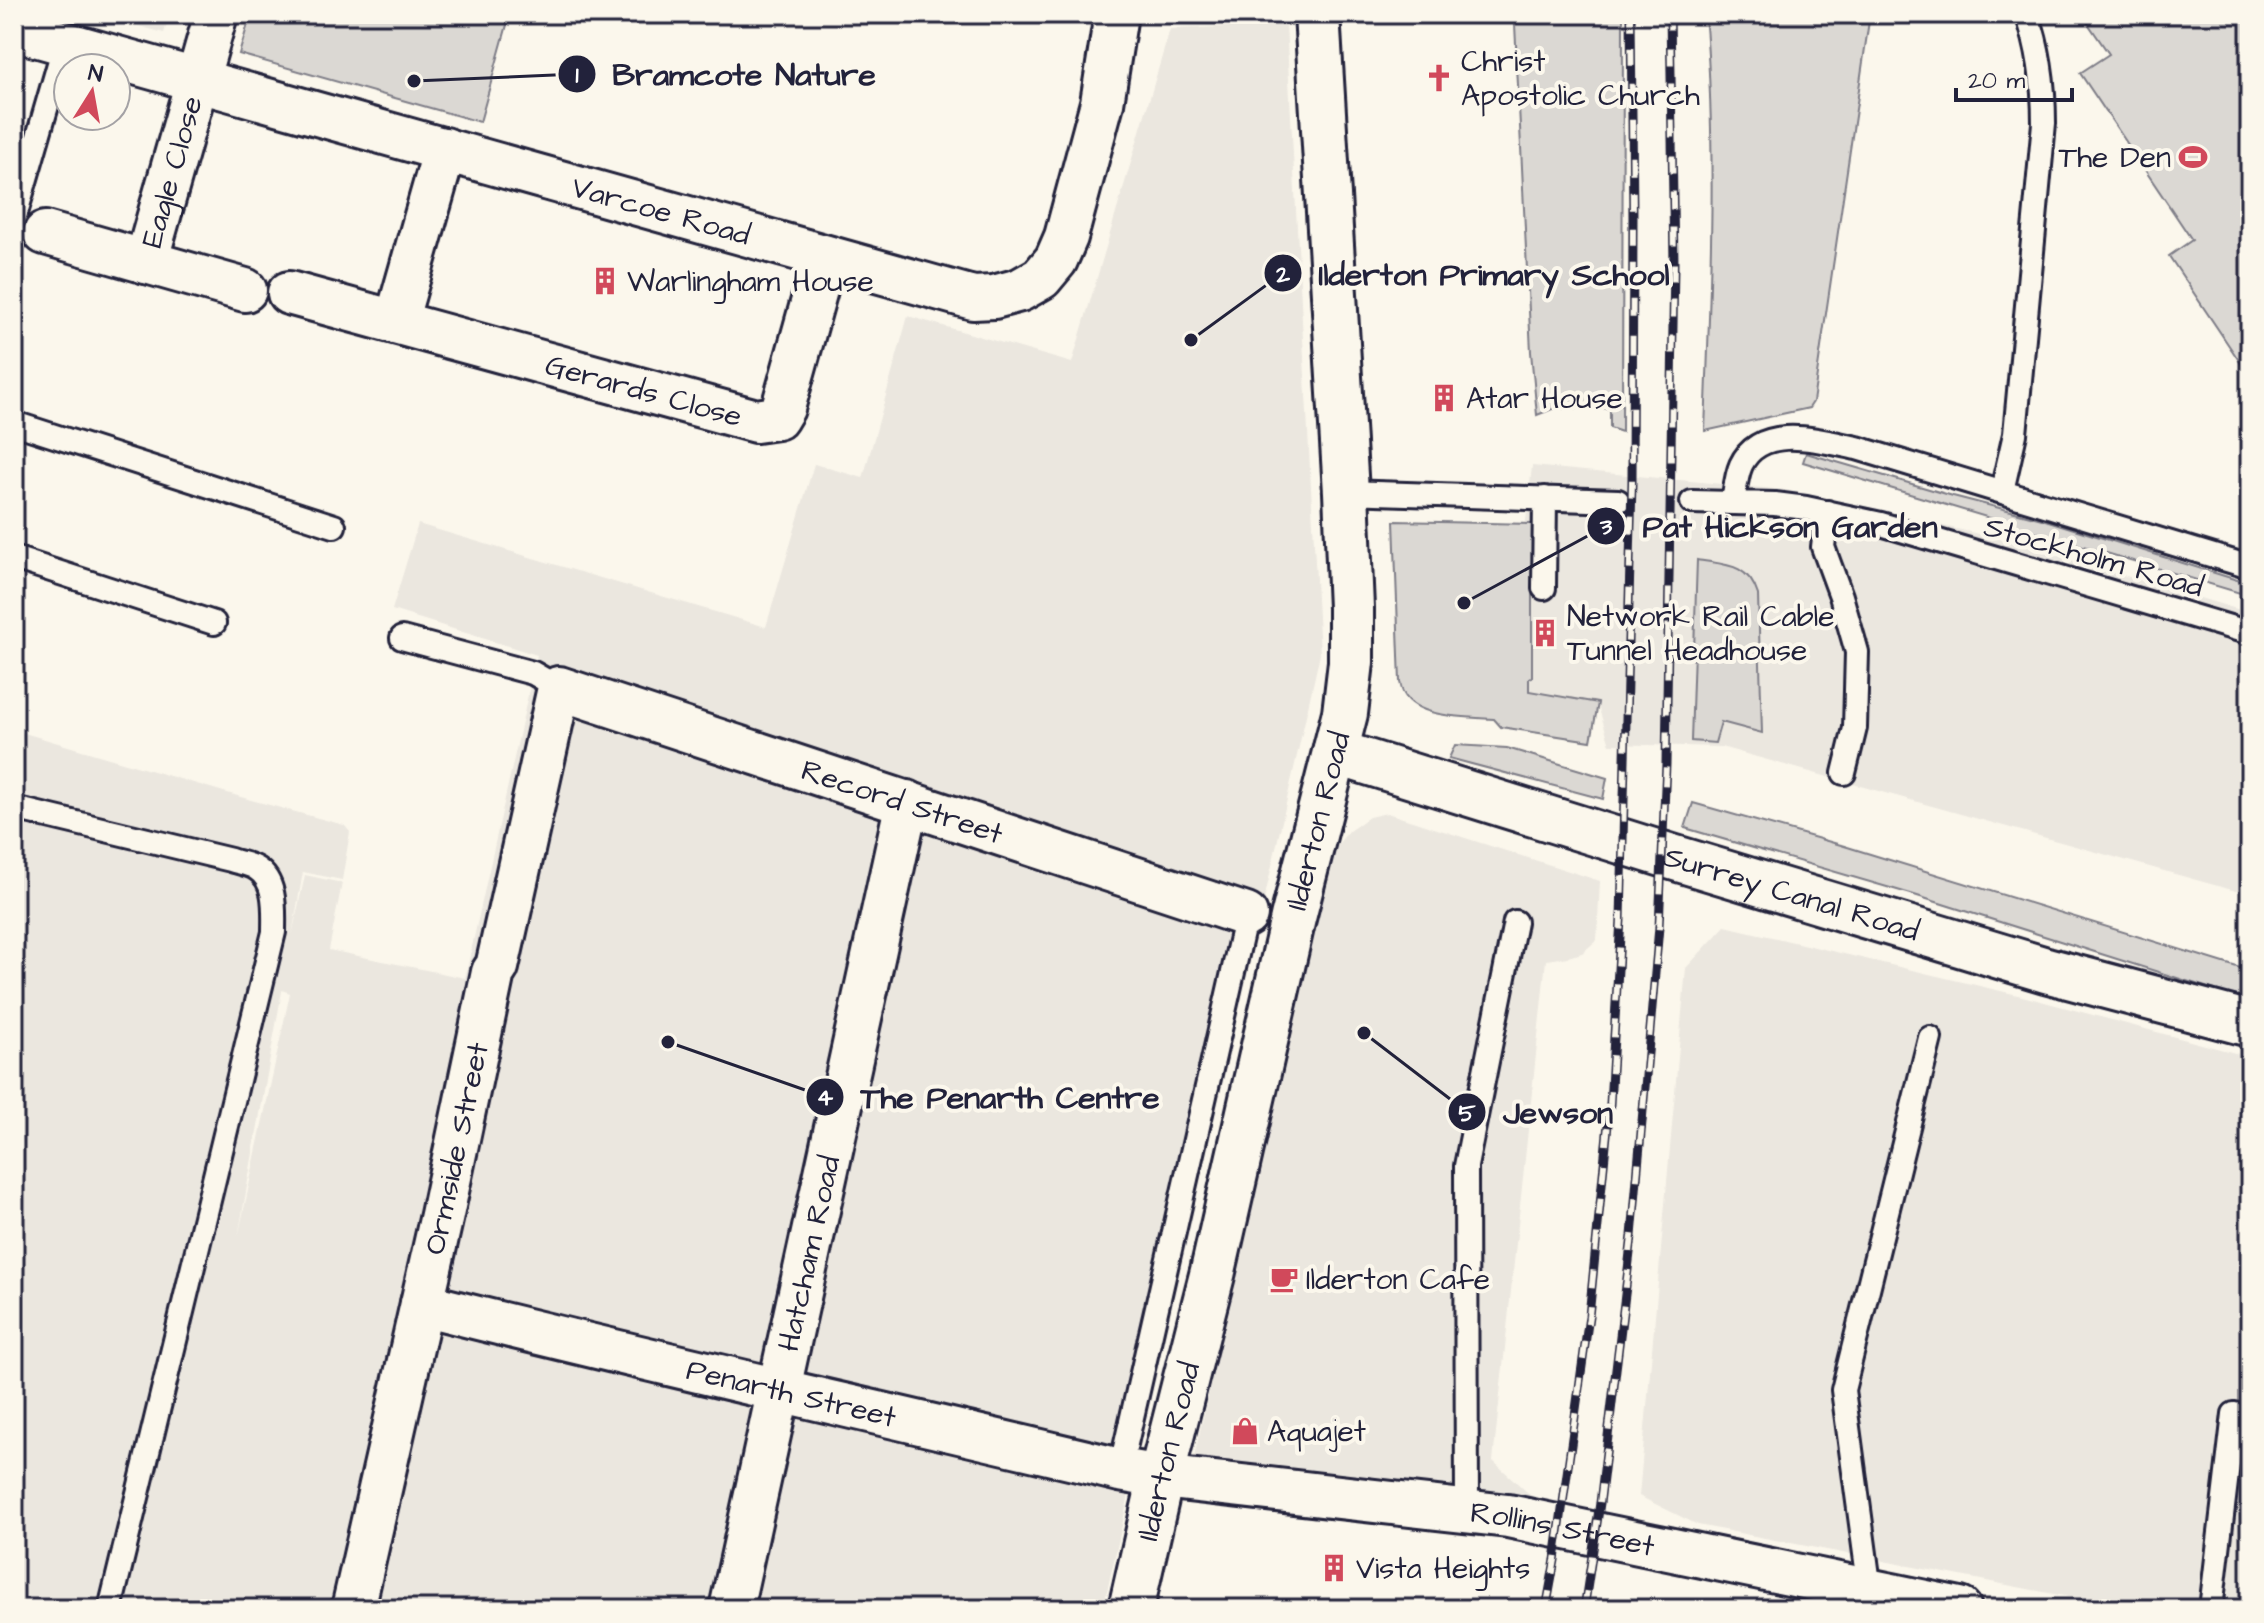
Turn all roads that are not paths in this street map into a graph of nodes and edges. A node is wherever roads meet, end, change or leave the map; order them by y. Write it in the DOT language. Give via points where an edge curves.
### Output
graph roads {
  1 [pos="216,14"];
  2 [pos="1116,14"];
  3 [pos="1317,14"];
  4 [pos="2027,14"];
  5 [pos="14,29"];
  6 [pos="65,43"];
  7 [pos="196,82"];
  8 [pos="445,149"];
  9 [pos="29,226"];
  10 [pos="825,257"];
  11 [pos="146,262"];
  12 [pos="245,290"];
  13 [pos="289,293"];
  14 [pos="396,322"];
  15 [pos="14,423"];
  16 [pos="2002,491"];
  17 [pos="1346,492"];
  18 [pos="1545,498"];
  19 [pos="1618,501"];
  20 [pos="1692,502"];
  21 [pos="1733,503"];
  22 [pos="1827,512"];
  23 [pos="334,526"];
  24 [pos="14,558"];
  25 [pos="2250,567"];
  26 [pos="1544,588"];
  27 [pos="214,623"];
  28 [pos="2250,633"];
  29 [pos="402,638"];
  30 [pos="559,688"];
  31 [pos="1335,752"];
  32 [pos="1844,773"];
  33 [pos="907,802"];
  34 [pos="14,808"];
  35 [pos="1246,915"];
  36 [pos="1515,922"];
  37 [pos="2250,1024"];
  38 [pos="1930,1038"];
  39 [pos="422,1304"];
  40 [pos="778,1388"];
  41 [pos="2234,1414"];
  42 [pos="1140,1473"];
  43 [pos="1467,1512"];
  44 [pos="1870,1591"];
  45 [pos="110,1609"];
  46 [pos="353,1609"];
  47 [pos="731,1609"];
  48 [pos="1131,1609"];
  49 [pos="1960,1609"];
  50 [pos="2211,1609"];
  1 -- 7 [label="street, Eagle Close"];
  2 -- 10 [label="street, Varcoe Road" via="1102,103 1066,237 1041,278 1020,290 973,298"];
  3 -- 17 [label="street, Ilderton Road"];
  4 -- 16 [label="lane" via="2043,74 2044,123 2015,434"];
  5 -- 6 [label="street, Varcoe Road"];
  6 -- 7 [label="street, Varcoe Road"];
  6 -- 9 [label="lane"];
  7 -- 8 [label="street, Varcoe Road"];
  7 -- 11 [label="street, Eagle Close"];
  8 -- 10 [label="street, Varcoe Road"];
  8 -- 14 [label="street"];
  9 -- 11 [label="street, Eagle Close"];
  10 -- 14 [label="street, Gerards Close" via="783,408 767,421"];
  11 -- 12 [label="street, Eagle Close"];
  13 -- 14 [label="street, Gerards Close"];
  15 -- 23 [label="lane"];
  16 -- 21 [label="lane" via="1857,448 1787,438 1770,440 1746,457"];
  16 -- 25 [label="lane"];
  17 -- 18 [label="lane"];
  17 -- 31 [label="street, Ilderton Road" via="1351,662"];
  18 -- 19 [label="lane"];
  18 -- 26 [label="lane"];
  20 -- 21 [label="lane, Stockholm Road"];
  21 -- 22 [label="lane, Stockholm Road"];
  22 -- 28 [label="lane, Stockholm Road"];
  22 -- 32 [label="lane" via="1823,547 1857,652 1855,728"];
  24 -- 27 [label="lane"];
  29 -- 30 [label="lane" via="533,673"];
  30 -- 33 [label="street, Record Street"];
  30 -- 39 [label="street, Ormside Street"];
  31 -- 37 [label="street, Surrey Canal Road" via="2046,970"];
  31 -- 42 [label="street, Ilderton Road" via="1213,1271"];
  33 -- 35 [label="street, Record Street"];
  33 -- 40 [label="street, Hatcham Road"];
  34 -- 45 [label="lane" via="258,869 274,901 274,932"];
  35 -- 42 [label="lane"];
  36 -- 43 [label="lane" via="1466,1166"];
  38 -- 44 [label="lane" via="1843,1390"];
  39 -- 40 [label="street, Penarth Street"];
  39 -- 46 [label="street, Ormside Street"];
  40 -- 42 [label="street, Penarth Street"];
  40 -- 47 [label="street, Hatcham Road"];
  41 -- 50 [label="lane"];
  42 -- 43 [label="street, Rollins Street"];
  42 -- 48 [label="street, Ilderton Road"];
  43 -- 44 [label="street, Rollins Street"];
  44 -- 49 [label="street, Rollins Street"];
}
